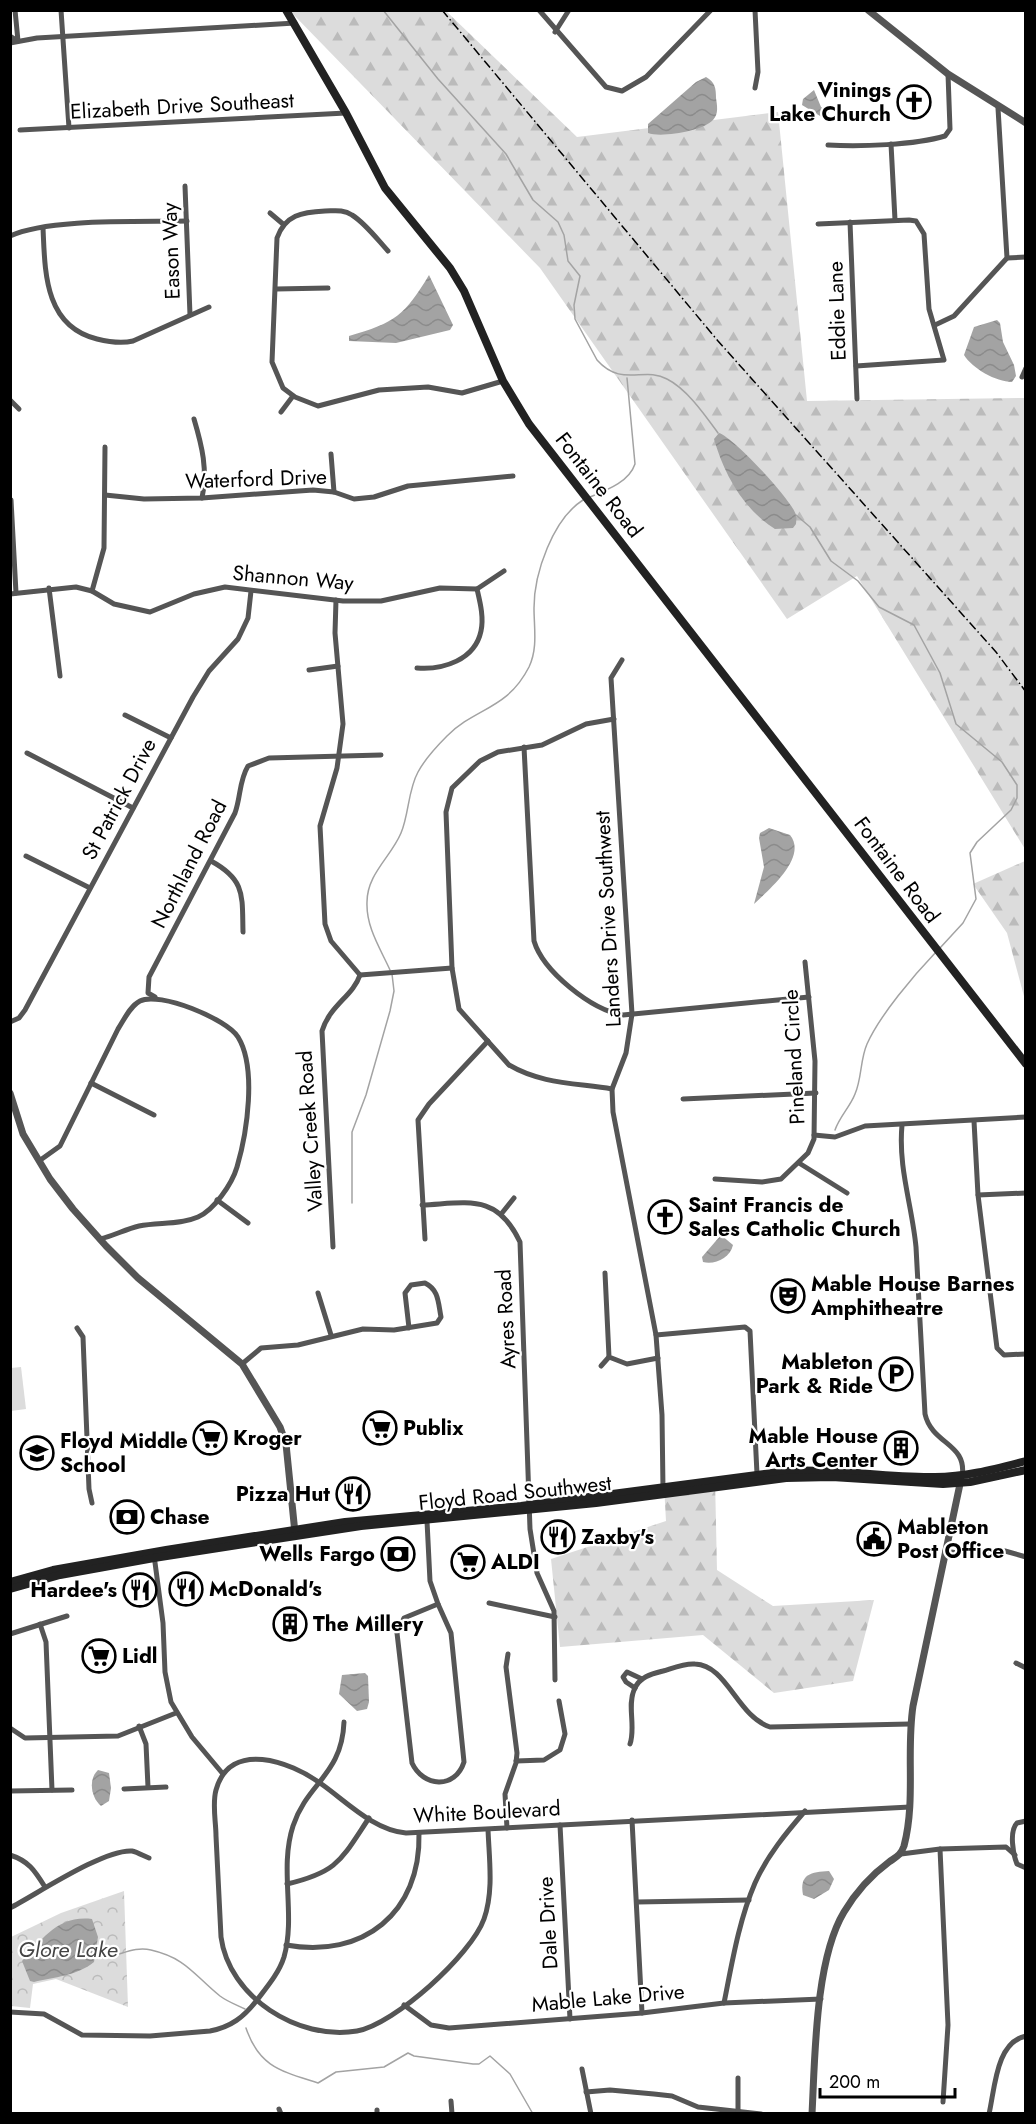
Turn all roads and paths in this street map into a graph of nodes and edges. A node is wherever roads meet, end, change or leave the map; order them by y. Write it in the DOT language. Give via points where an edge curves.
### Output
graph roads {
  1 [pos="15,10"];
  2 [pos="61,10"];
  3 [pos="286,10"];
  4 [pos="538,10"];
  5 [pos="569,10"];
  6 [pos="711,10"];
  7 [pos="755,10"];
  8 [pos="868,10"];
  9 [pos="295,23"];
  10 [pos="555,32"];
  11 [pos="10,36"];
  12 [pos="62,37"];
  13 [pos="18,41"];
  14 [pos="10,43"];
  15 [pos="948,74"];
  16 [pos="755,88"];
  17 [pos="998,108"];
  18 [pos="346,113"];
  19 [pos="1026,123"];
  20 [pos="69,128"];
  21 [pos="20,130"];
  22 [pos="891,144"];
  23 [pos="828,145"];
  24 [pos="185,186"];
  25 [pos="270,213"];
  26 [pos="895,220"];
  27 [pos="187,221"];
  28 [pos="850,222"];
  29 [pos="283,224"];
  30 [pos="818,224"];
  31 [pos="43,228"];
  32 [pos="10,236"];
  33 [pos="388,251"];
  34 [pos="1026,257"];
  35 [pos="1006,258"];
  36 [pos="328,288"];
  37 [pos="276,289"];
  38 [pos="209,306"];
  39 [pos="190,315"];
  40 [pos="935,325"];
  41 [pos="856,366"];
  42 [pos="1026,368"];
  43 [pos="1022,377"];
  44 [pos="503,381"];
  45 [pos="293,396"];
  46 [pos="857,399"];
  47 [pos="10,400"];
  48 [pos="19,409"];
  49 [pos="280,412"];
  50 [pos="194,418"];
  51 [pos="105,447"];
  52 [pos="331,454"];
  53 [pos="513,476"];
  54 [pos="334,492"];
  55 [pos="105,495"];
  56 [pos="202,498"];
  57 [pos="11,500"];
  58 [pos="504,571"];
  59 [pos="49,588"];
  60 [pos="477,589"];
  61 [pos="92,591"];
  62 [pos="251,591"];
  63 [pos="13,594"];
  64 [pos="336,600"];
  65 [pos="622,660"];
  66 [pos="338,666"];
  67 [pos="417,668"];
  68 [pos="309,670"];
  69 [pos="60,676"];
  70 [pos="125,715"];
  71 [pos="614,719"];
  72 [pos="171,738"];
  73 [pos="524,747"];
  74 [pos="27,753"];
  75 [pos="340,754"];
  76 [pos="381,755"];
  77 [pos="133,808"];
  78 [pos="26,856"];
  79 [pos="211,861"];
  80 [pos="90,888"];
  81 [pos="243,932"];
  82 [pos="806,962"];
  83 [pos="452,968"];
  84 [pos="360,975"];
  85 [pos="809,996"];
  86 [pos="155,997"];
  87 [pos="632,1014"];
  88 [pos="10,1022"];
  89 [pos="488,1041"];
  90 [pos="1026,1064"];
  91 [pos="91,1083"];
  92 [pos="612,1089"];
  93 [pos="816,1093"];
  94 [pos="11,1095"];
  95 [pos="683,1099"];
  96 [pos="154,1115"];
  97 [pos="1026,1117"];
  98 [pos="974,1121"];
  99 [pos="902,1125"];
  100 [pos="814,1135"];
  101 [pos="39,1161"];
  102 [pos="799,1163"];
  103 [pos="715,1179"];
  104 [pos="846,1193"];
  105 [pos="1026,1193"];
  106 [pos="978,1195"];
  107 [pos="514,1198"];
  108 [pos="216,1200"];
  109 [pos="422,1205"];
  110 [pos="502,1213"];
  111 [pos="248,1223"];
  112 [pos="100,1239"];
  113 [pos="425,1239"];
  114 [pos="333,1247"];
  115 [pos="605,1274"];
  116 [pos="318,1293"];
  117 [pos="77,1328"];
  118 [pos="409,1328"];
  119 [pos="331,1335"];
  120 [pos="656,1335"];
  121 [pos="1026,1354"];
  122 [pos="609,1357"];
  123 [pos="657,1358"];
  124 [pos="242,1364"];
  125 [pos="601,1366"];
  126 [pos="1026,1461"];
  127 [pos="1026,1470"];
  128 [pos="757,1474"];
  129 [pos="961,1480"];
  130 [pos="663,1492"];
  131 [pos="92,1503"];
  132 [pos="529,1508"];
  133 [pos="427,1521"];
  134 [pos="296,1532"];
  135 [pos="945,1551"];
  136 [pos="154,1555"];
  137 [pos="1026,1557"];
  138 [pos="10,1582"];
  139 [pos="10,1589"];
  140 [pos="489,1603"];
  141 [pos="438,1604"];
  142 [pos="67,1616"];
  143 [pos="555,1617"];
  144 [pos="40,1624"];
  145 [pos="10,1634"];
  146 [pos="508,1654"];
  147 [pos="1016,1663"];
  148 [pos="1026,1668"];
  149 [pos="642,1679"];
  150 [pos="555,1680"];
  151 [pos="635,1688"];
  152 [pos="559,1701"];
  153 [pos="176,1713"];
  154 [pos="344,1722"];
  155 [pos="910,1724"];
  156 [pos="140,1726"];
  157 [pos="10,1728"];
  158 [pos="51,1739"];
  159 [pos="630,1744"];
  160 [pos="516,1761"];
  161 [pos="224,1774"];
  162 [pos="320,1783"];
  163 [pos="166,1786"];
  164 [pos="148,1787"];
  165 [pos="124,1789"];
  166 [pos="52,1790"];
  167 [pos="72,1790"];
  168 [pos="10,1791"];
  169 [pos="910,1807"];
  170 [pos="805,1811"];
  171 [pos="369,1818"];
  172 [pos="632,1820"];
  173 [pos="1026,1821"];
  174 [pos="560,1825"];
  175 [pos="488,1828"];
  176 [pos="507,1828"];
  177 [pos="419,1833"];
  178 [pos="1013,1838"];
  179 [pos="1006,1847"];
  180 [pos="940,1849"];
  181 [pos="901,1854"];
  182 [pos="1015,1855"];
  183 [pos="10,1856"];
  184 [pos="149,1858"];
  185 [pos="1026,1868"];
  186 [pos="287,1884"];
  187 [pos="45,1887"];
  188 [pos="749,1900"];
  189 [pos="637,1902"];
  190 [pos="10,1908"];
  191 [pos="286,1945"];
  192 [pos="821,1999"];
  193 [pos="257,2000"];
  194 [pos="724,2003"];
  195 [pos="404,2005"];
  196 [pos="10,2012"];
  197 [pos="642,2013"];
  198 [pos="570,2019"];
  199 [pos="1026,2036"];
  200 [pos="582,2069"];
  201 [pos="738,2078"];
  202 [pos="586,2092"];
  203 [pos="451,2101"];
  204 [pos="943,2102"];
  205 [pos="738,2112"];
  206 [pos="452,2114"];
  207 [pos="591,2114"];
  208 [pos="761,2114"];
  209 [pos="812,2114"];
  210 [pos="989,2114"];
  1 -- 13 [label="street"];
  2 -- 12 [label="street"];
  3 -- 9 [label="main road, Fontaine Road"];
  4 -- 10 [label="street"];
  5 -- 10 [label="street"];
  6 -- 10 [label="street" via="646,77 622,91 606,87"];
  7 -- 16 [label="street"];
  8 -- 15 [label="street"];
  9 -- 12 [label="street"];
  9 -- 18 [label="main road, Fontaine Road"];
  11 -- 13 [label="street"];
  12 -- 13 [label="street"];
  12 -- 20 [label="street"];
  13 -- 14 [label="street"];
  15 -- 17 [label="street"];
  15 -- 22 [label="street" via="949,133"];
  17 -- 19 [label="street"];
  17 -- 35 [label="street"];
  18 -- 20 [label="street, Elizabeth Drive Southeast"];
  18 -- 44 [label="main road, Fontaine Road" via="385,188 464,291"];
  20 -- 21 [label="street, Elizabeth Drive Southeast"];
  22 -- 23 [label="street"];
  22 -- 26 [label="street"];
  24 -- 27 [label="street, Eason Way"];
  25 -- 29 [label="street"];
  26 -- 28 [label="street"];
  26 -- 40 [label="street" via="916,221 924,234 929,309"];
  27 -- 31 [label="street"];
  27 -- 39 [label="street, Eason Way"];
  28 -- 30 [label="street"];
  28 -- 41 [label="street, Eddie Lane"];
  29 -- 33 [label="street" via="305,212 343,211 354,216"];
  29 -- 37 [label="street" via="277,238"];
  31 -- 32 [label="street"];
  31 -- 39 [label="street" via="45,270 52,301 58,313 76,330 124,343"];
  34 -- 35 [label="street"];
  35 -- 40 [label="street" via="954,316"];
  36 -- 37 [label="street"];
  37 -- 45 [label="street" via="272,362 283,388"];
  38 -- 39 [label="street"];
  40 -- 41 [label="street" via="944,360"];
  41 -- 46 [label="street, Eddie Lane"];
  42 -- 43 [label="street"];
  44 -- 45 [label="street" via="462,393 428,387 379,390 318,406"];
  44 -- 90 [label="main road, Fontaine Road" via="554,457"];
  45 -- 49 [label="street"];
  47 -- 48 [label="street"];
  50 -- 56 [label="street" via="205,462"];
  51 -- 55 [label="street"];
  52 -- 54 [label="street"];
  53 -- 54 [label="street, Waterford Drive" via="408,486 366,498 354,499"];
  54 -- 56 [label="street, Waterford Drive" via="293,490"];
  55 -- 56 [label="street, Waterford Drive"];
  55 -- 61 [label="street" via="104,548"];
  57 -- 63 [label="street"];
  58 -- 60 [label="street"];
  59 -- 61 [label="street, Shannon Way" via="76,586"];
  59 -- 63 [label="street, Shannon Way"];
  59 -- 69 [label="street"];
  60 -- 64 [label="street, Shannon Way" via="440,588 381,601"];
  60 -- 67 [label="street" via="481,632 471,651 448,665"];
  61 -- 62 [label="street, Shannon Way" via="114,604 150,612 215,588"];
  62 -- 64 [label="street, Shannon Way"];
  62 -- 72 [label="street, St Patrick Drive" via="248,618 238,639 209,671"];
  64 -- 66 [label="street"];
  65 -- 71 [label="street, Landers Drive Southwest" via="611,678"];
  66 -- 68 [label="street"];
  66 -- 75 [label="street" via="343,724"];
  70 -- 72 [label="street"];
  71 -- 73 [label="street" via="586,724 554,740"];
  71 -- 87 [label="street, Landers Drive Southwest"];
  72 -- 77 [label="street, St Patrick Drive"];
  73 -- 83 [label="street" via="498,752 480,761 452,788 448,800"];
  73 -- 87 [label="street" via="533,926 539,956 598,1008"];
  74 -- 77 [label="street"];
  75 -- 76 [label="street, Northland Road"];
  75 -- 79 [label="street, Northland Road" via="270,758 248,766 241,780 241,797 235,813"];
  75 -- 84 [label="street" via="320,826 325,924 331,941"];
  77 -- 80 [label="street, St Patrick Drive"];
  78 -- 80 [label="street"];
  79 -- 81 [label="street" via="233,875 238,883"];
  79 -- 86 [label="street, Northland Road" via="149,977 148,993"];
  80 -- 88 [label="street, St Patrick Drive" via="25,1010"];
  82 -- 85 [label="street, Pineland Circle"];
  83 -- 84 [label="street"];
  83 -- 89 [label="street" via="459,1009"];
  84 -- 114 [label="street, Valley Creek Road" via="335,1005 322,1031"];
  85 -- 87 [label="street"];
  85 -- 93 [label="street, Pineland Circle"];
  86 -- 91 [label="street" via="140,1001 129,1012"];
  86 -- 108 [label="street" via="230,1027 247,1059 249,1083 237,1169"];
  87 -- 92 [label="street, Landers Drive Southwest" via="627,1053"];
  89 -- 92 [label="street" via="509,1065 542,1080"];
  89 -- 109 [label="street" via="418,1120"];
  91 -- 96 [label="street"];
  91 -- 101 [label="street" via="60,1146"];
  92 -- 120 [label="street, Landers Drive Southwest" via="613,1112"];
  93 -- 95 [label="street"];
  93 -- 100 [label="street, Pineland Circle"];
  94 -- 101 [label="street" via="23,1134"];
  97 -- 98 [label="street"];
  98 -- 99 [label="street"];
  98 -- 106 [label="street"];
  99 -- 100 [label="street" via="862,1126 835,1137"];
  99 -- 129 [label="street" via="900,1152 914,1221 925,1414 930,1430 957,1451 962,1463"];
  100 -- 102 [label="street, Pineland Circle" via="808,1153"];
  101 -- 112 [label="street"];
  102 -- 103 [label="street, Pineland Circle" via="781,1179"];
  102 -- 104 [label="street"];
  105 -- 106 [label="street"];
  106 -- 121 [label="street" via="998,1348 1004,1355"];
  107 -- 110 [label="street"];
  108 -- 111 [label="street"];
  108 -- 112 [label="street" via="198,1217 135,1227"];
  109 -- 110 [label="street" via="476,1203"];
  109 -- 113 [label="street"];
  110 -- 132 [label="street, Ayres Road" via="519,1242"];
  112 -- 124 [label="street" via="159,1296"];
  115 -- 122 [label="street"];
  116 -- 119 [label="street"];
  117 -- 131 [label="street" via="83,1337"];
  118 -- 118 [label="street" via="440,1321 436,1290 425,1283 411,1285 405,1293"];
  118 -- 119 [label="street" via="363,1329"];
  119 -- 124 [label="street" via="261,1348"];
  120 -- 123 [label="street, Landers Drive Southwest"];
  120 -- 128 [label="street" via="724,1327 745,1327 750,1331"];
  122 -- 123 [label="street" via="627,1364"];
  122 -- 125 [label="street"];
  123 -- 130 [label="street, Landers Drive Southwest"];
  124 -- 134 [label="street" via="286,1444"];
  126 -- 129 [label="main road, Floyd Road Southwest"];
  127 -- 129 [label="main road, Floyd Road Southwest"];
  128 -- 129 [label="main road, Floyd Road Southwest" via="816,1470"];
  128 -- 130 [label="main road, Floyd Road Southwest"];
  129 -- 130 [label="main road, Floyd Road Southwest" via="922,1484 812,1476"];
  129 -- 135 [label="street"];
  130 -- 132 [label="main road, Floyd Road Southwest"];
  132 -- 133 [label="main road, Floyd Road Southwest"];
  132 -- 134 [label="main road, Floyd Road Southwest" via="345,1522"];
  132 -- 143 [label="street, Ayres Road" via="535,1563"];
  133 -- 134 [label="main road, Floyd Road Southwest"];
  133 -- 141 [label="street" via="430,1581"];
  134 -- 136 [label="main road, Floyd Road Southwest"];
  135 -- 137 [label="street" via="970,1556 1005,1551"];
  135 -- 155 [label="street"];
  136 -- 138 [label="main road, Floyd Road Southwest" via="53,1570"];
  136 -- 139 [label="main road, Floyd Road Southwest"];
  136 -- 153 [label="street" via="165,1672"];
  140 -- 143 [label="street"];
  141 -- 141 [label="street" via="404,1618 398,1633 412,1763 424,1779 437,1783 458,1776 464,1762 451,1634"];
  142 -- 144 [label="street"];
  143 -- 150 [label="street"];
  144 -- 145 [label="street"];
  144 -- 158 [label="street" via="46,1642"];
  146 -- 160 [label="street"];
  147 -- 148 [label="street"];
  149 -- 151 [label="street"];
  149 -- 151 [label="street" via="627,1672 623,1677"];
  149 -- 155 [label="street" via="694,1664 705,1666 715,1671 750,1717 770,1727"];
  151 -- 159 [label="street"];
  152 -- 160 [label="street" via="565,1734 560,1750 544,1760"];
  153 -- 156 [label="street"];
  153 -- 161 [label="street"];
  154 -- 162 [label="street" via="341,1750"];
  155 -- 169 [label="street"];
  156 -- 158 [label="street" via="118,1736"];
  156 -- 164 [label="street" via="146,1744"];
  157 -- 158 [label="street" via="25,1738"];
  158 -- 166 [label="street"];
  160 -- 176 [label="street" via="505,1794"];
  161 -- 162 [label="street, White Boulevard" via="241,1762 262,1758 288,1764"];
  161 -- 193 [label="street" via="215,1797 222,1949 231,1970"];
  162 -- 171 [label="street, White Boulevard"];
  162 -- 186 [label="street" via="294,1823 286,1852"];
  163 -- 164 [label="street"];
  164 -- 165 [label="street"];
  166 -- 167 [label="street"];
  166 -- 168 [label="street"];
  169 -- 170 [label="street, White Boulevard"];
  169 -- 181 [label="street"];
  170 -- 172 [label="street, White Boulevard"];
  170 -- 188 [label="street" via="781,1839"];
  171 -- 177 [label="street, White Boulevard" via="396,1832"];
  171 -- 186 [label="street" via="340,1862 315,1878"];
  172 -- 174 [label="street, White Boulevard"];
  172 -- 189 [label="street"];
  173 -- 178 [label="street" via="1013,1826"];
  174 -- 176 [label="street, White Boulevard"];
  174 -- 198 [label="street, Dale Drive"];
  175 -- 176 [label="street, White Boulevard"];
  175 -- 177 [label="street, White Boulevard"];
  175 -- 195 [label="street" via="488,1901 477,1935 451,1966"];
  177 -- 191 [label="street" via="416,1876 387,1920 335,1947 320,1950"];
  178 -- 179 [label="street"];
  178 -- 182 [label="street"];
  179 -- 180 [label="street"];
  179 -- 182 [label="street"];
  180 -- 181 [label="street"];
  180 -- 204 [label="street" via="948,2025"];
  181 -- 192 [label="street" via="864,1883 842,1915 829,1951"];
  182 -- 185 [label="street" via="1017,1864"];
  183 -- 187 [label="street" via="33,1867"];
  184 -- 187 [label="street" via="133,1851 114,1853"];
  186 -- 191 [label="street"];
  187 -- 190 [label="street"];
  188 -- 189 [label="street"];
  188 -- 194 [label="street"];
  189 -- 197 [label="street"];
  191 -- 193 [label="street" via="280,1968"];
  192 -- 194 [label="street, Mable Lake Drive"];
  192 -- 209 [label="street"];
  193 -- 195 [label="street" via="301,2026 341,2033 372,2026"];
  193 -- 196 [label="street" via="247,2013 223,2029 150,2036 82,2035 44,2014"];
  194 -- 197 [label="street, Mable Lake Drive"];
  195 -- 198 [label="street, Mable Lake Drive" via="440,2027"];
  197 -- 198 [label="street, Mable Lake Drive"];
  199 -- 210 [label="street" via="1014,2038 1002,2059"];
  200 -- 202 [label="street"];
  201 -- 205 [label="street"];
  202 -- 205 [label="street" via="610,2090 672,2096 698,2107"];
  202 -- 207 [label="street"];
  203 -- 206 [label="street"];
  205 -- 208 [label="street"];
}
